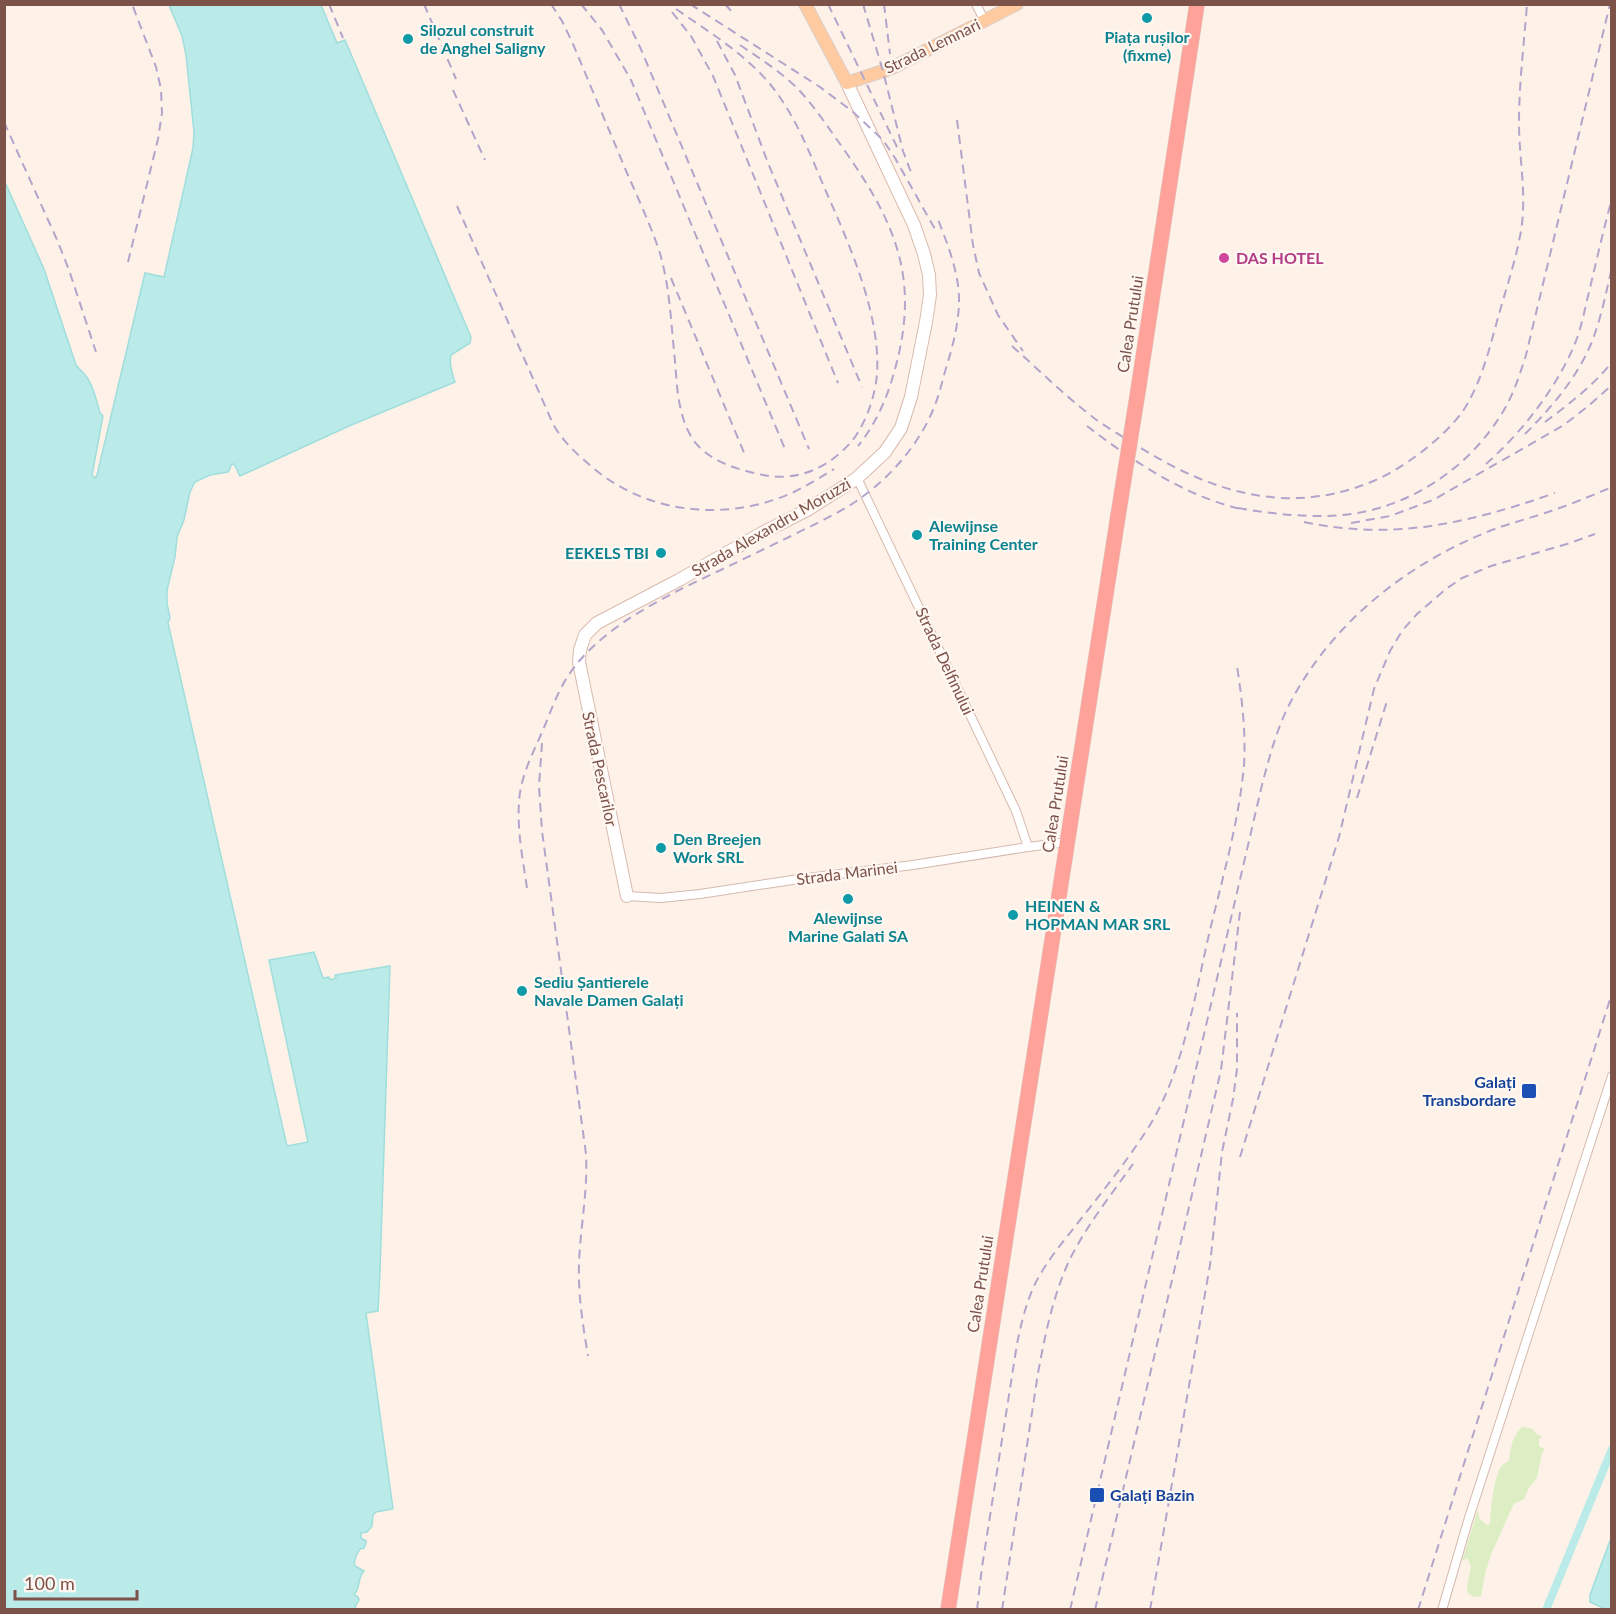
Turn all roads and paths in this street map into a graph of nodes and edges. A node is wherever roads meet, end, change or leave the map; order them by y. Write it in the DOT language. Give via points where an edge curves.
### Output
graph roads {
  1 [pos="805,4"];
  2 [pos="976,4"];
  3 [pos="1017,4"];
  4 [pos="1197,4"];
  5 [pos="984,20"];
  6 [pos="847,83"];
  7 [pos="857,478"];
  8 [pos="582,642"];
  9 [pos="1067,842"];
  10 [pos="1028,846"];
  11 [pos="627,896"];
  12 [pos="1611,1076"];
  13 [pos="948,1610"];
  14 [pos="1442,1610"];
  1 -- 6 [label="main road, Strada Alexandru Moruzzi"];
  2 -- 5 [label="street"];
  3 -- 5 [label="main road, Strada Lemnari"];
  4 -- 9 [label="highway, Calea Prutului, bridge"];
  5 -- 6 [label="main road, Strada Lemnari" via="892,68"];
  6 -- 7 [label="street, Strada Alexandru Moruzzi" via="917,232 930,285 915,381 901,429"];
  7 -- 8 [label="street, Strada Alexandru Moruzzi" via="807,510 597,623"];
  7 -- 10 [label="street, Strada Delfinului" via="1016,811"];
  8 -- 11 [label="street, Strada Pescarilor" via="579,662 584,695"];
  9 -- 10 [label="street, Strada Marinei"];
  9 -- 13 [label="highway, Calea Prutului"];
  10 -- 11 [label="street, Strada Marinei" via="700,894"];
  12 -- 14 [label="street"];
}
